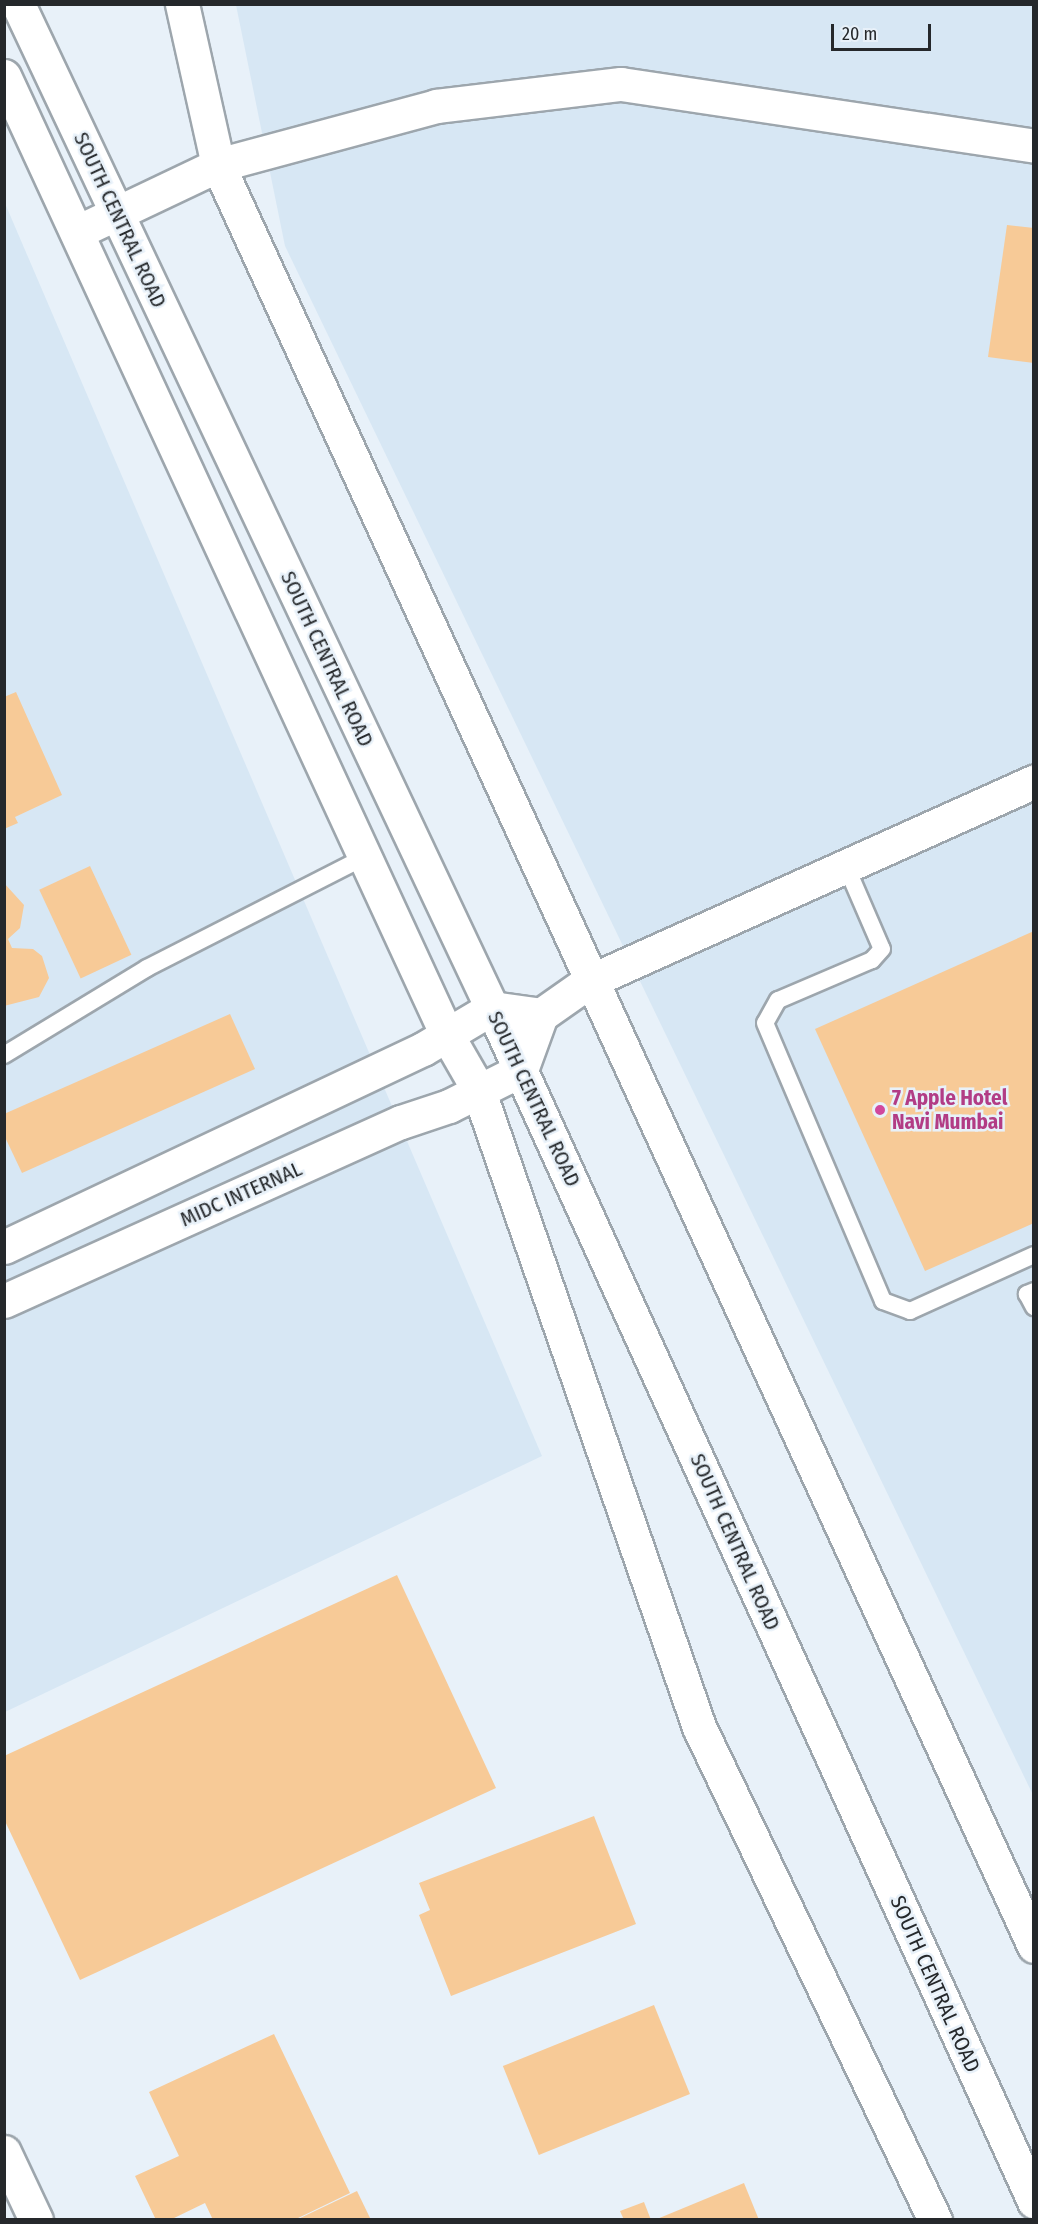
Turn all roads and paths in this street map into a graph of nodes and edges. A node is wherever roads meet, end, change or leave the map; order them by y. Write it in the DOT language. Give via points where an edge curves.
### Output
graph roads {
  1 [pos="182,4"];
  2 [pos="14,10"];
  3 [pos="4,76"];
  4 [pos="1034,146"];
  5 [pos="218,165"];
  6 [pos="115,211"];
  7 [pos="77,231"];
  8 [pos="1034,782"];
  9 [pos="367,856"];
  10 [pos="846,866"];
  11 [pos="588,982"];
  12 [pos="492,1008"];
  13 [pos="541,1015"];
  14 [pos="447,1035"];
  15 [pos="4,1055"];
  16 [pos="521,1070"];
  17 [pos="478,1089"];
  18 [pos="4,1247"];
  19 [pos="1034,1255"];
  20 [pos="1034,1291"];
  21 [pos="4,1301"];
  22 [pos="1034,1307"];
  23 [pos="1034,1946"];
  24 [pos="4,2152"];
  25 [pos="1034,2201"];
  26 [pos="36,2220"];
  27 [pos="935,2220"];
  1 -- 5 [label="street"];
  2 -- 6 [label="street, SOUTH CENTRAL ROAD"];
  3 -- 7 [label="street, SOUTH CENTRAL ROAD"];
  4 -- 5 [label="street" via="621,84 436,106"];
  5 -- 6 [label="street"];
  5 -- 11 [label="street"];
  6 -- 7 [label="street"];
  6 -- 12 [label="street, SOUTH CENTRAL ROAD"];
  7 -- 9 [label="street, SOUTH CENTRAL ROAD"];
  8 -- 10 [label="street"];
  9 -- 14 [label="street, SOUTH CENTRAL ROAD"];
  9 -- 15 [label="lane" via="147,968"];
  10 -- 11 [label="street"];
  10 -- 19 [label="lane" via="882,949 872,960 778,1000 765,1023 883,1301 910,1311"];
  11 -- 13 [label="street"];
  11 -- 23 [label="street"];
  12 -- 13 [label="street"];
  12 -- 14 [label="street"];
  12 -- 16 [label="street, SOUTH CENTRAL ROAD"];
  13 -- 16 [label="street"];
  14 -- 17 [label="street, SOUTH CENTRAL ROAD"];
  14 -- 18 [label="street"];
  16 -- 17 [label="street, MIDC INTERNAL"];
  16 -- 25 [label="street, SOUTH CENTRAL ROAD"];
  17 -- 21 [label="street, MIDC INTERNAL"];
  17 -- 27 [label="street, SOUTH CENTRAL ROAD" via="699,1727"];
  20 -- 22 [label="lane" via="1028,1294"];
  24 -- 26 [label="street"];
}
